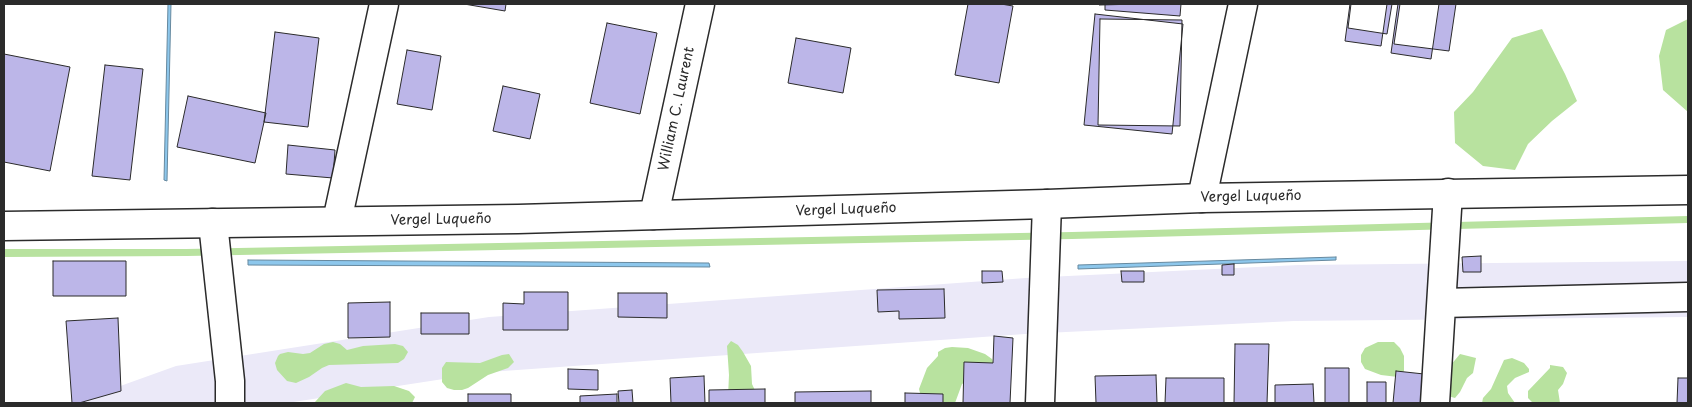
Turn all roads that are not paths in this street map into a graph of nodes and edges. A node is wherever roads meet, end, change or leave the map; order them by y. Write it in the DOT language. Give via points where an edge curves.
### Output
graph roads {
  1 [pos="384,4"];
  2 [pos="700,4"];
  3 [pos="1243,4"];
  4 [pos="1688,190"];
  5 [pos="1448,193"];
  6 [pos="1202,198"];
  7 [pos="1047,204"];
  8 [pos="654,215"];
  9 [pos="337,221"];
  10 [pos="213,223"];
  11 [pos="4,226"];
  12 [pos="1688,297"];
  13 [pos="1442,303"];
  14 [pos="230,403"];
  15 [pos="1040,403"];
  16 [pos="1435,403"];
  1 -- 9 [label="main road"];
  2 -- 8 [label="main road, William C. Laurent"];
  3 -- 6 [label="main road"];
  4 -- 5 [label="main road, Vergel Luqueño"];
  5 -- 6 [label="main road, Vergel Luqueño"];
  5 -- 13 [label="main road"];
  6 -- 7 [label="main road, Vergel Luqueño"];
  7 -- 8 [label="main road, Vergel Luqueño"];
  7 -- 15 [label="main road"];
  8 -- 9 [label="main road, Vergel Luqueño"];
  9 -- 10 [label="main road, Vergel Luqueño"];
  10 -- 11 [label="main road, Vergel Luqueño"];
  10 -- 14 [label="main road"];
  12 -- 13 [label="main road"];
  13 -- 16 [label="main road"];
}
